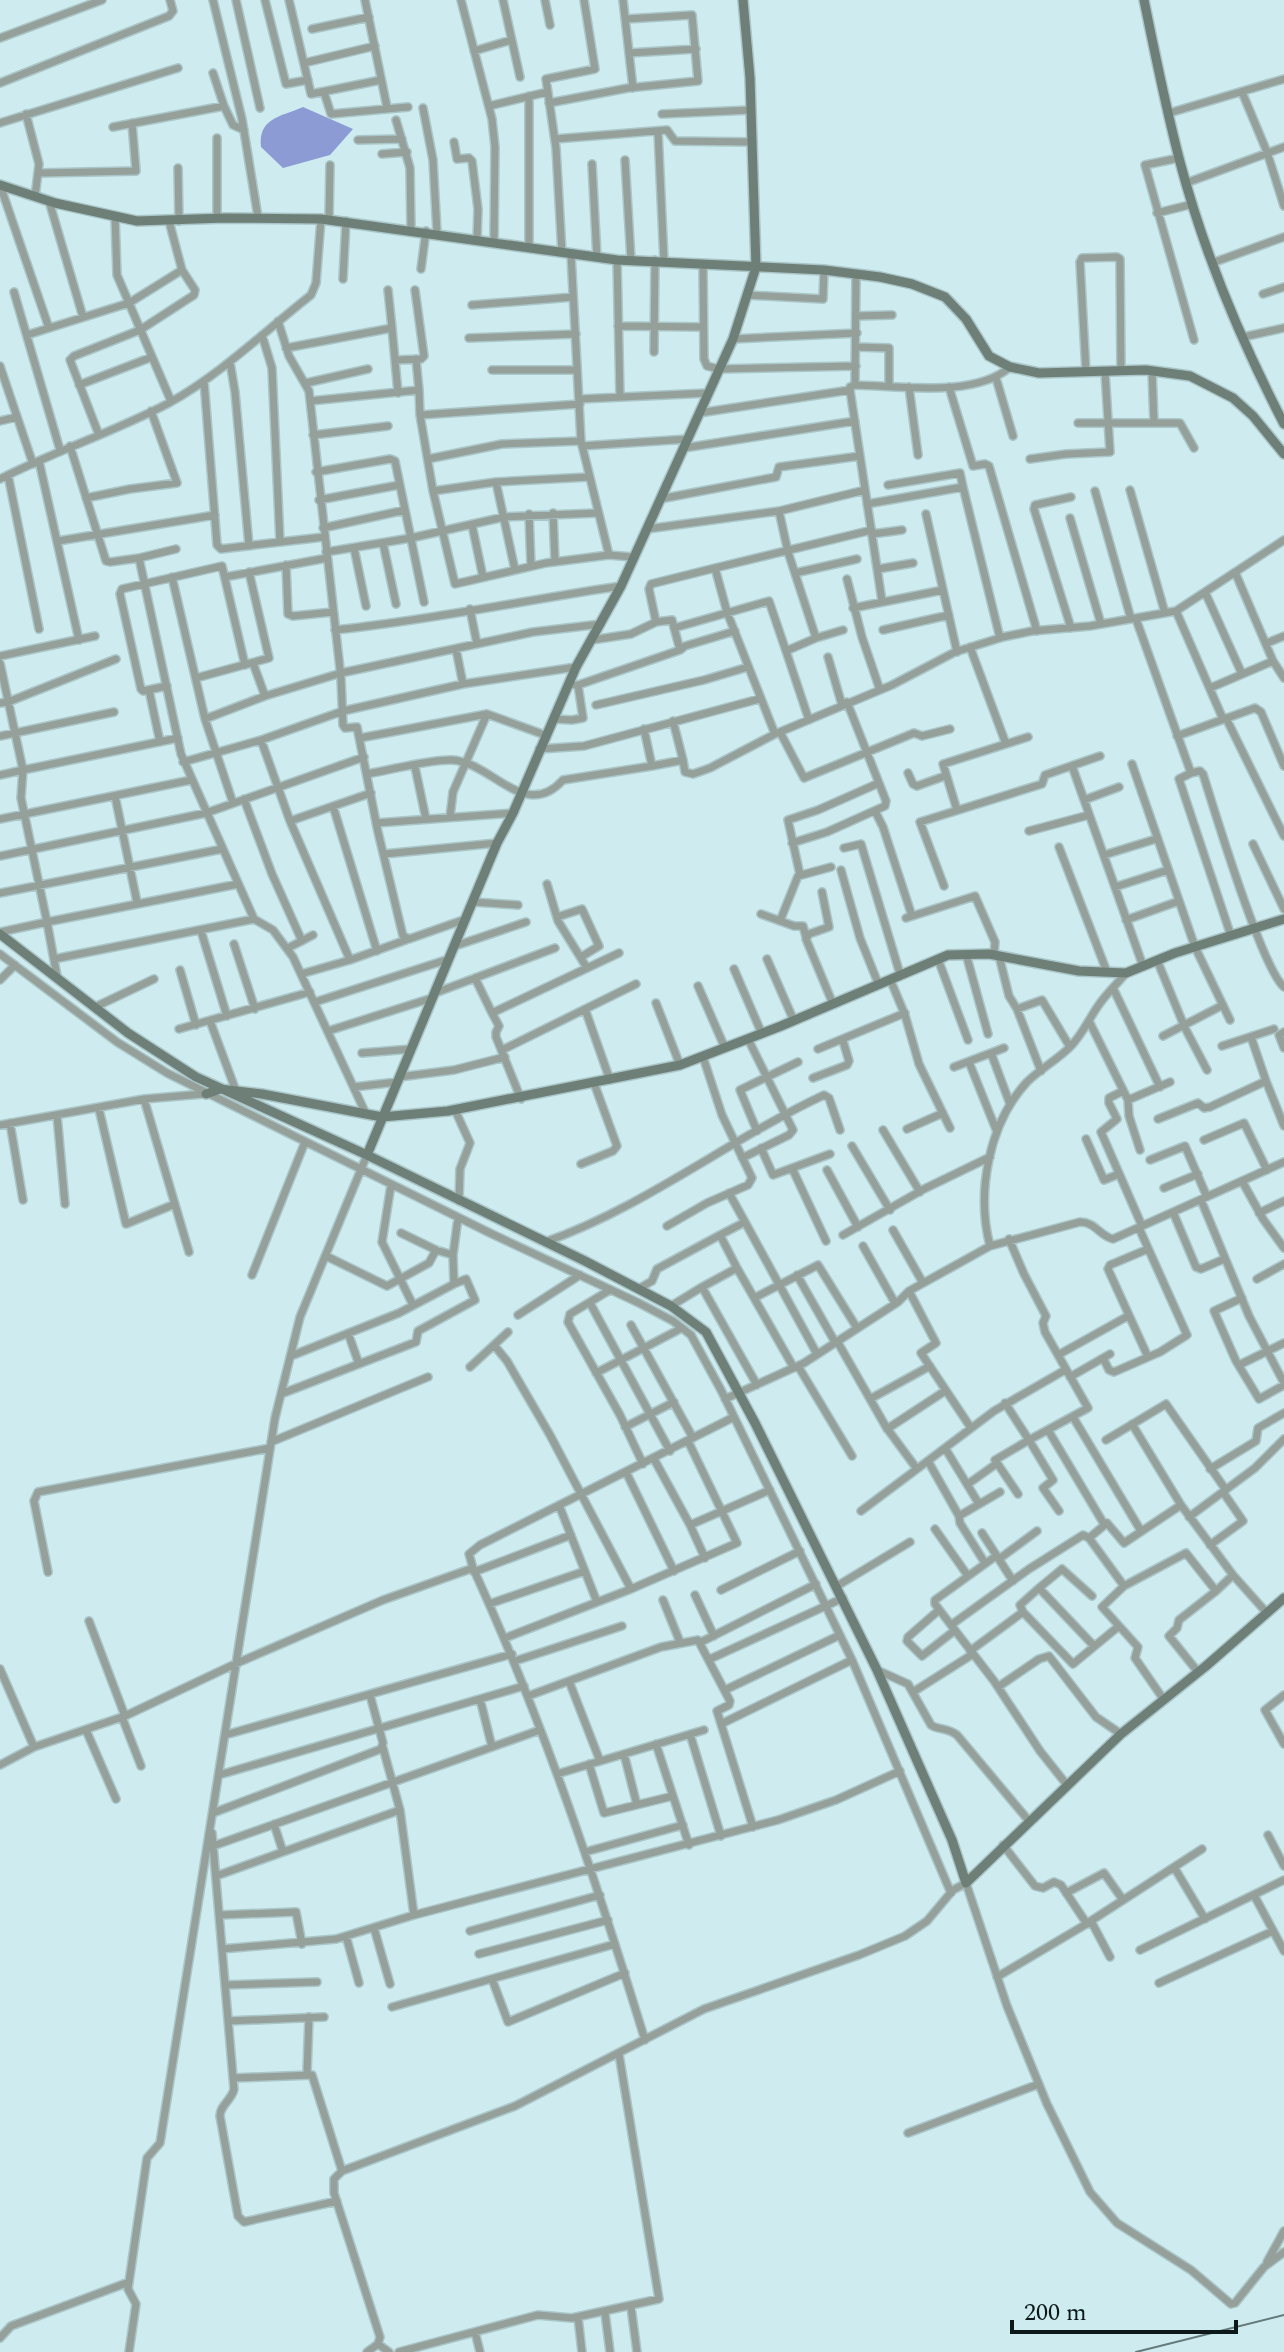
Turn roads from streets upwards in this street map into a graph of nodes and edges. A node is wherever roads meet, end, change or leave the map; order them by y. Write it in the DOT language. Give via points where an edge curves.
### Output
graph roads {
  1 [pos="102,0"];
  2 [pos="170,0"];
  3 [pos="213,0"];
  4 [pos="236,0"];
  5 [pos="265,0"];
  6 [pos="289,0"];
  7 [pos="365,0"];
  8 [pos="461,0"];
  9 [pos="503,0"];
  10 [pos="545,0"];
  11 [pos="584,0"];
  12 [pos="623,0"];
  13 [pos="743,0"];
  14 [pos="1144,0"];
  15 [pos="369,17"];
  16 [pos="626,19"];
  17 [pos="550,25"];
  18 [pos="312,29"];
  19 [pos="0,38"];
  20 [pos="511,40"];
  21 [pos="375,46"];
  22 [pos="696,49"];
  23 [pos="474,51"];
  24 [pos="629,53"];
  25 [pos="304,63"];
  26 [pos="178,68"];
  27 [pos="213,73"];
  28 [pos="520,77"];
  29 [pos="1284,79"];
  30 [pos="308,80"];
  31 [pos="381,80"];
  32 [pos="0,83"];
  33 [pos="633,88"];
  34 [pos="324,92"];
  35 [pos="547,92"];
  36 [pos="1242,92"];
  37 [pos="529,96"];
  38 [pos="549,103"];
  39 [pos="224,106"];
  40 [pos="489,106"];
  41 [pos="387,107"];
  42 [pos="408,107"];
  43 [pos="260,108"];
  44 [pos="423,108"];
  45 [pos="751,110"];
  46 [pos="1169,113"];
  47 [pos="26,114"];
  48 [pos="662,114"];
  49 [pos="396,120"];
  50 [pos="0,123"];
  51 [pos="132,123"];
  52 [pos="113,127"];
  53 [pos="244,130"];
  54 [pos="658,131"];
  55 [pos="217,138"];
  56 [pos="402,139"];
  57 [pos="555,139"];
  58 [pos="358,140"];
  59 [pos="454,142"];
  60 [pos="752,142"];
  61 [pos="1284,147"];
  62 [pos="407,152"];
  63 [pos="1267,152"];
  64 [pos="382,154"];
  65 [pos="1179,158"];
  66 [pos="625,160"];
  67 [pos="592,164"];
  68 [pos="330,165"];
  69 [pos="178,168"];
  70 [pos="40,173"];
  71 [pos="1186,183"];
  72 [pos="0,185"];
  73 [pos="35,197"];
  74 [pos="49,201"];
  75 [pos="1193,204"];
  76 [pos="1284,206"];
  77 [pos="1157,213"];
  78 [pos="115,217"];
  79 [pos="258,217"];
  80 [pos="217,218"];
  81 [pos="325,219"];
  82 [pos="174,221"];
  83 [pos="346,221"];
  84 [pos="411,229"];
  85 [pos="432,232"];
  86 [pos="1284,237"];
  87 [pos="477,240"];
  88 [pos="494,242"];
  89 [pos="529,247"];
  90 [pos="566,254"];
  91 [pos="597,258"];
  92 [pos="617,260"];
  93 [pos="631,260"];
  94 [pos="660,261"];
  95 [pos="1212,263"];
  96 [pos="703,264"];
  97 [pos="756,267"];
  98 [pos="421,269"];
  99 [pos="182,270"];
  100 [pos="824,270"];
  101 [pos="856,274"];
  102 [pos="343,279"];
  103 [pos="1284,287"];
  104 [pos="388,290"];
  105 [pos="415,290"];
  106 [pos="14,292"];
  107 [pos="1263,294"];
  108 [pos="747,295"];
  109 [pos="573,297"];
  110 [pos="129,303"];
  111 [pos="472,305"];
  112 [pos="892,315"];
  113 [pos="856,316"];
  114 [pos="83,317"];
  115 [pos="278,321"];
  116 [pos="618,326"];
  117 [pos="654,326"];
  118 [pos="703,327"];
  119 [pos="49,328"];
  120 [pos="392,328"];
  121 [pos="1284,328"];
  122 [pos="140,330"];
  123 [pos="857,333"];
  124 [pos="576,334"];
  125 [pos="27,335"];
  126 [pos="262,335"];
  127 [pos="1243,337"];
  128 [pos="469,338"];
  129 [pos="733,339"];
  130 [pos="1194,340"];
  131 [pos="856,347"];
  132 [pos="286,348"];
  133 [pos="654,352"];
  134 [pos="152,357"];
  135 [pos="416,359"];
  136 [pos="396,360"];
  137 [pos="230,362"];
  138 [pos="0,366"];
  139 [pos="856,366"];
  140 [pos="1010,367"];
  141 [pos="368,369"];
  142 [pos="719,369"];
  143 [pos="492,370"];
  144 [pos="577,370"];
  145 [pos="1121,371"];
  146 [pos="1152,371"];
  147 [pos="1086,372"];
  148 [pos="1105,372"];
  149 [pos="996,378"];
  150 [pos="204,381"];
  151 [pos="306,383"];
  152 [pos="79,385"];
  153 [pos="889,386"];
  154 [pos="909,387"];
  155 [pos="949,387"];
  156 [pos="852,388"];
  157 [pos="419,390"];
  158 [pos="398,393"];
  159 [pos="708,393"];
  160 [pos="620,397"];
  161 [pos="171,401"];
  162 [pos="310,401"];
  163 [pos="580,402"];
  164 [pos="151,411"];
  165 [pos="699,413"];
  166 [pos="420,415"];
  167 [pos="17,417"];
  168 [pos="0,421"];
  169 [pos="855,421"];
  170 [pos="1109,422"];
  171 [pos="1154,422"];
  172 [pos="1078,423"];
  173 [pos="1284,424"];
  174 [pos="388,426"];
  175 [pos="99,435"];
  176 [pos="313,435"];
  177 [pos="1013,436"];
  178 [pos="686,443"];
  179 [pos="581,444"];
  180 [pos="70,446"];
  181 [pos="1194,448"];
  182 [pos="60,450"];
  183 [pos="1284,454"];
  184 [pos="918,455"];
  185 [pos="860,456"];
  186 [pos="428,459"];
  187 [pos="1030,459"];
  188 [pos="36,462"];
  189 [pos="973,466"];
  190 [pos="316,472"];
  191 [pos="960,473"];
  192 [pos="4,477"];
  193 [pos="589,477"];
  194 [pos="496,482"];
  195 [pos="399,485"];
  196 [pos="888,485"];
  197 [pos="963,487"];
  198 [pos="865,490"];
  199 [pos="1130,490"];
  200 [pos="433,491"];
  201 [pos="1095,491"];
  202 [pos="1071,497"];
  203 [pos="86,498"];
  204 [pos="660,499"];
  205 [pos="319,500"];
  206 [pos="867,504"];
  207 [pos="405,510"];
  208 [pos="779,511"];
  209 [pos="553,513"];
  210 [pos="598,513"];
  211 [pos="529,514"];
  212 [pos="926,514"];
  213 [pos="215,515"];
  214 [pos="504,517"];
  215 [pos="1070,518"];
  216 [pos="472,525"];
  217 [pos="647,529"];
  218 [pos="902,530"];
  219 [pos="324,532"];
  220 [pos="442,532"];
  221 [pos="872,532"];
  222 [pos="97,533"];
  223 [pos="411,538"];
  224 [pos="1284,540"];
  225 [pos="58,541"];
  226 [pos="280,542"];
  227 [pos="383,543"];
  228 [pos="249,546"];
  229 [pos="354,548"];
  230 [pos="176,549"];
  231 [pos="788,552"];
  232 [pos="327,555"];
  233 [pos="609,555"];
  234 [pos="632,557"];
  235 [pos="139,558"];
  236 [pos="857,559"];
  237 [pos="555,562"];
  238 [pos="913,563"];
  239 [pos="286,565"];
  240 [pos="531,566"];
  241 [pos="715,568"];
  242 [pos="878,569"];
  243 [pos="515,570"];
  244 [pos="249,572"];
  245 [pos="1235,572"];
  246 [pos="795,573"];
  247 [pos="172,577"];
  248 [pos="225,577"];
  249 [pos="483,577"];
  250 [pos="847,579"];
  251 [pos="145,583"];
  252 [pos="621,586"];
  253 [pos="943,590"];
  254 [pos="1205,592"];
  255 [pos="882,601"];
  256 [pos="424,602"];
  257 [pos="396,604"];
  258 [pos="366,606"];
  259 [pos="853,608"];
  260 [pos="470,609"];
  261 [pos="1176,611"];
  262 [pos="333,612"];
  263 [pos="727,612"];
  264 [pos="1165,613"];
  265 [pos="949,615"];
  266 [pos="1134,619"];
  267 [pos="656,622"];
  268 [pos="601,624"];
  269 [pos="1101,624"];
  270 [pos="674,628"];
  271 [pos="1071,628"];
  272 [pos="39,629"];
  273 [pos="335,630"];
  274 [pos="843,630"];
  275 [pos="883,630"];
  276 [pos="735,631"];
  277 [pos="1037,631"];
  278 [pos="95,636"];
  279 [pos="1284,636"];
  280 [pos="816,638"];
  281 [pos="1000,638"];
  282 [pos="79,640"];
  283 [pos="592,640"];
  284 [pos="1267,643"];
  285 [pos="477,644"];
  286 [pos="970,647"];
  287 [pos="456,649"];
  288 [pos="680,650"];
  289 [pos="786,651"];
  290 [pos="957,652"];
  291 [pos="0,656"];
  292 [pos="828,657"];
  293 [pos="116,659"];
  294 [pos="1273,661"];
  295 [pos="0,663"];
  296 [pos="249,664"];
  297 [pos="576,667"];
  298 [pos="748,667"];
  299 [pos="341,673"];
  300 [pos="1242,674"];
  301 [pos="196,678"];
  302 [pos="1284,678"];
  303 [pos="463,684"];
  304 [pos="573,685"];
  305 [pos="167,686"];
  306 [pos="1210,688"];
  307 [pos="149,690"];
  308 [pos="880,690"];
  309 [pos="265,696"];
  310 [pos="759,699"];
  311 [pos="4,702"];
  312 [pos="845,704"];
  313 [pos="596,705"];
  314 [pos="343,711"];
  315 [pos="114,712"];
  316 [pos="487,714"];
  317 [pos="205,719"];
  318 [pos="553,719"];
  319 [pos="1225,719"];
  320 [pos="809,720"];
  321 [pos="673,721"];
  322 [pos="644,729"];
  323 [pos="950,729"];
  324 [pos="15,733"];
  325 [pos="777,733"];
  326 [pos="545,735"];
  327 [pos="0,736"];
  328 [pos="1177,736"];
  329 [pos="1028,737"];
  330 [pos="178,738"];
  331 [pos="360,738"];
  332 [pos="261,740"];
  333 [pos="160,742"];
  334 [pos="1006,744"];
  335 [pos="539,749"];
  336 [pos="867,751"];
  337 [pos="216,753"];
  338 [pos="1100,756"];
  339 [pos="364,757"];
  340 [pos="683,760"];
  341 [pos="183,762"];
  342 [pos="467,764"];
  343 [pos="1132,764"];
  344 [pos="652,766"];
  345 [pos="1072,766"];
  346 [pos="1284,766"];
  347 [pos="415,767"];
  348 [pos="23,770"];
  349 [pos="908,773"];
  350 [pos="1191,773"];
  351 [pos="367,774"];
  352 [pos="0,775"];
  353 [pos="945,776"];
  354 [pos="191,780"];
  355 [pos="879,783"];
  356 [pos="1119,787"];
  357 [pos="278,788"];
  358 [pos="371,793"];
  359 [pos="521,795"];
  360 [pos="115,796"];
  361 [pos="244,799"];
  362 [pos="1084,800"];
  363 [pos="233,803"];
  364 [pos="333,806"];
  365 [pos="957,810"];
  366 [pos="875,811"];
  367 [pos="206,813"];
  368 [pos="513,813"];
  369 [pos="24,814"];
  370 [pos="1089,815"];
  371 [pos="450,817"];
  372 [pos="0,819"];
  373 [pos="426,819"];
  374 [pos="290,821"];
  375 [pos="376,823"];
  376 [pos="1029,831"];
  377 [pos="123,832"];
  378 [pos="1284,836"];
  379 [pos="1156,839"];
  380 [pos="497,843"];
  381 [pos="792,843"];
  382 [pos="1253,844"];
  383 [pos="1059,847"];
  384 [pos="844,848"];
  385 [pos="32,849"];
  386 [pos="222,849"];
  387 [pos="384,854"];
  388 [pos="1104,855"];
  389 [pos="0,856"];
  390 [pos="831,867"];
  391 [pos="130,868"];
  392 [pos="841,870"];
  393 [pos="1168,870"];
  394 [pos="800,875"];
  395 [pos="238,884"];
  396 [pos="547,884"];
  397 [pos="39,886"];
  398 [pos="944,886"];
  399 [pos="1115,887"];
  400 [pos="822,892"];
  401 [pos="0,893"];
  402 [pos="1179,901"];
  403 [pos="137,902"];
  404 [pos="473,902"];
  405 [pos="518,905"];
  406 [pos="1284,909"];
  407 [pos="761,914"];
  408 [pos="557,917"];
  409 [pos="254,919"];
  410 [pos="466,919"];
  411 [pos="1284,919"];
  412 [pos="1126,920"];
  413 [pos="780,921"];
  414 [pos="47,922"];
  415 [pos="526,922"];
  416 [pos="1255,929"];
  417 [pos="201,931"];
  418 [pos="0,933"];
  419 [pos="313,935"];
  420 [pos="1231,936"];
  421 [pos="806,937"];
  422 [pos="406,940"];
  423 [pos="302,941"];
  424 [pos="234,944"];
  425 [pos="455,946"];
  426 [pos="1195,947"];
  427 [pos="288,948"];
  428 [pos="555,948"];
  429 [pos="377,951"];
  430 [pos="619,953"];
  431 [pos="0,954"];
  432 [pos="966,954"];
  433 [pos="997,955"];
  434 [pos="581,957"];
  435 [pos="18,959"];
  436 [pos="54,959"];
  437 [pos="449,959"];
  438 [pos="767,959"];
  439 [pos="938,959"];
  440 [pos="350,960"];
  441 [pos="1157,960"];
  442 [pos="1143,966"];
  443 [pos="587,968"];
  444 [pos="734,969"];
  445 [pos="180,970"];
  446 [pos="1107,972"];
  447 [pos="1126,973"];
  448 [pos="301,974"];
  449 [pos="900,974"];
  450 [pos="57,976"];
  451 [pos="475,978"];
  452 [pos="154,979"];
  453 [pos="890,979"];
  454 [pos="0,980"];
  455 [pos="878,983"];
  456 [pos="636,984"];
  457 [pos="698,986"];
  458 [pos="1284,987"];
  459 [pos="1113,988"];
  460 [pos="310,992"];
  461 [pos="434,996"];
  462 [pos="315,1002"];
  463 [pos="656,1003"];
  464 [pos="833,1004"];
  465 [pos="1223,1005"];
  466 [pos="95,1007"];
  467 [pos="255,1009"];
  468 [pos="585,1009"];
  469 [pos="1017,1009"];
  470 [pos="492,1013"];
  471 [pos="905,1013"];
  472 [pos="227,1016"];
  473 [pos="1230,1020"];
  474 [pos="210,1021"];
  475 [pos="794,1021"];
  476 [pos="1089,1021"];
  477 [pos="196,1025"];
  478 [pos="1184,1026"];
  479 [pos="179,1029"];
  480 [pos="1274,1029"];
  481 [pos="328,1031"];
  482 [pos="1284,1032"];
  483 [pos="762,1034"];
  484 [pos="988,1034"];
  485 [pos="1163,1036"];
  486 [pos="1251,1037"];
  487 [pos="748,1039"];
  488 [pos="968,1040"];
  489 [pos="843,1041"];
  490 [pos="1222,1046"];
  491 [pos="1070,1047"];
  492 [pos="725,1048"];
  493 [pos="1004,1048"];
  494 [pos="1284,1048"];
  495 [pos="411,1049"];
  496 [pos="818,1049"];
  497 [pos="362,1053"];
  498 [pos="991,1053"];
  499 [pos="503,1054"];
  500 [pos="703,1057"];
  501 [pos="798,1062"];
  502 [pos="969,1062"];
  503 [pos="680,1065"];
  504 [pos="954,1067"];
  505 [pos="1207,1070"];
  506 [pos="1041,1071"];
  507 [pos="767,1076"];
  508 [pos="813,1078"];
  509 [pos="398,1079"];
  510 [pos="610,1080"];
  511 [pos="1266,1081"];
  512 [pos="1170,1082"];
  513 [pos="594,1083"];
  514 [pos="354,1087"];
  515 [pos="1160,1087"];
  516 [pos="213,1091"];
  517 [pos="236,1091"];
  518 [pos="1123,1091"];
  519 [pos="144,1099"];
  520 [pos="521,1099"];
  521 [pos="1128,1100"];
  522 [pos="1010,1104"];
  523 [pos="99,1109"];
  524 [pos="455,1110"];
  525 [pos="943,1113"];
  526 [pos="366,1114"];
  527 [pos="57,1115"];
  528 [pos="785,1115"];
  529 [pos="382,1117"];
  530 [pos="1158,1119"];
  531 [pos="10,1123"];
  532 [pos="0,1125"];
  533 [pos="1284,1126"];
  534 [pos="950,1128"];
  535 [pos="907,1129"];
  536 [pos="840,1130"];
  537 [pos="883,1130"];
  538 [pos="757,1131"];
  539 [pos="997,1132"];
  540 [pos="1086,1139"];
  541 [pos="1204,1140"];
  542 [pos="305,1142"];
  543 [pos="735,1143"];
  544 [pos="852,1146"];
  545 [pos="761,1148"];
  546 [pos="1140,1150"];
  547 [pos="830,1154"];
  548 [pos="990,1157"];
  549 [pos="742,1158"];
  550 [pos="1150,1160"];
  551 [pos="364,1162"];
  552 [pos="1284,1162"];
  553 [pos="581,1164"];
  554 [pos="792,1168"];
  555 [pos="827,1170"];
  556 [pos="1267,1170"];
  557 [pos="1119,1174"];
  558 [pos="1198,1174"];
  559 [pos="1242,1181"];
  560 [pos="391,1185"];
  561 [pos="1164,1188"];
  562 [pos="920,1192"];
  563 [pos="729,1193"];
  564 [pos="1204,1198"];
  565 [pos="23,1200"];
  566 [pos="459,1201"];
  567 [pos="1284,1201"];
  568 [pos="65,1204"];
  569 [pos="175,1204"];
  570 [pos="890,1210"];
  571 [pos="1173,1212"];
  572 [pos="1259,1213"];
  573 [pos="458,1218"];
  574 [pos="745,1222"];
  575 [pos="667,1226"];
  576 [pos="858,1227"];
  577 [pos="1140,1227"];
  578 [pos="495,1228"];
  579 [pos="893,1230"];
  580 [pos="401,1233"];
  581 [pos="720,1235"];
  582 [pos="843,1235"];
  583 [pos="1009,1239"];
  584 [pos="826,1241"];
  585 [pos="545,1242"];
  586 [pos="863,1246"];
  587 [pos="990,1246"];
  588 [pos="1284,1248"];
  589 [pos="1148,1249"];
  590 [pos="436,1250"];
  591 [pos="189,1252"];
  592 [pos="453,1255"];
  593 [pos="326,1256"];
  594 [pos="1224,1259"];
  595 [pos="1284,1264"];
  596 [pos="737,1268"];
  597 [pos="252,1275"];
  598 [pos="580,1275"];
  599 [pos="797,1275"];
  600 [pos="399,1277"];
  601 [pos="1257,1279"];
  602 [pos="923,1283"];
  603 [pos="454,1284"];
  604 [pos="779,1286"];
  605 [pos="702,1287"];
  606 [pos="638,1289"];
  607 [pos="610,1290"];
  608 [pos="909,1291"];
  609 [pos="754,1298"];
  610 [pos="1242,1298"];
  611 [pos="590,1303"];
  612 [pos="895,1303"];
  613 [pos="413,1305"];
  614 [pos="671,1306"];
  615 [pos="518,1315"];
  616 [pos="1128,1316"];
  617 [pos="631,1325"];
  618 [pos="682,1328"];
  619 [pos="857,1328"];
  620 [pos="508,1332"];
  621 [pos="348,1333"];
  622 [pos="836,1341"];
  623 [pos="1284,1343"];
  624 [pos="494,1345"];
  625 [pos="643,1347"];
  626 [pos="1267,1352"];
  627 [pos="817,1354"];
  628 [pos="1058,1355"];
  629 [pos="291,1356"];
  630 [pos="1148,1357"];
  631 [pos="620,1360"];
  632 [pos="359,1364"];
  633 [pos="1239,1365"];
  634 [pos="930,1366"];
  635 [pos="470,1367"];
  636 [pos="796,1367"];
  637 [pos="596,1373"];
  638 [pos="1068,1373"];
  639 [pos="428,1377"];
  640 [pos="1284,1384"];
  641 [pos="757,1385"];
  642 [pos="945,1391"];
  643 [pos="281,1394"];
  644 [pos="731,1397"];
  645 [pos="870,1399"];
  646 [pos="674,1402"];
  647 [pos="1005,1403"];
  648 [pos="1284,1413"];
  649 [pos="650,1415"];
  650 [pos="734,1417"];
  651 [pos="1073,1417"];
  652 [pos="1132,1424"];
  653 [pos="625,1427"];
  654 [pos="971,1428"];
  655 [pos="887,1429"];
  656 [pos="1048,1430"];
  657 [pos="1284,1439"];
  658 [pos="691,1440"];
  659 [pos="1029,1440"];
  660 [pos="1106,1440"];
  661 [pos="270,1445"];
  662 [pos="945,1448"];
  663 [pos="670,1451"];
  664 [pos="852,1456"];
  665 [pos="654,1459"];
  666 [pos="928,1461"];
  667 [pos="643,1464"];
  668 [pos="996,1464"];
  669 [pos="917,1469"];
  670 [pos="1210,1469"];
  671 [pos="1070,1470"];
  672 [pos="626,1472"];
  673 [pos="1053,1480"];
  674 [pos="968,1484"];
  675 [pos="770,1490"];
  676 [pos="1225,1491"];
  677 [pos="1000,1492"];
  678 [pos="582,1494"];
  679 [pos="1018,1494"];
  680 [pos="979,1504"];
  681 [pos="559,1505"];
  682 [pos="1181,1505"];
  683 [pos="722,1511"];
  684 [pos="861,1511"];
  685 [pos="1059,1511"];
  686 [pos="959,1516"];
  687 [pos="1189,1517"];
  688 [pos="1104,1524"];
  689 [pos="690,1525"];
  690 [pos="935,1529"];
  691 [pos="1037,1531"];
  692 [pos="1141,1531"];
  693 [pos="982,1533"];
  694 [pos="571,1535"];
  695 [pos="1089,1538"];
  696 [pos="910,1542"];
  697 [pos="1210,1545"];
  698 [pos="800,1551"];
  699 [pos="998,1557"];
  700 [pos="705,1558"];
  701 [pos="985,1563"];
  702 [pos="474,1570"];
  703 [pos="585,1571"];
  704 [pos="674,1571"];
  705 [pos="48,1572"];
  706 [pos="1233,1575"];
  707 [pos="968,1576"];
  708 [pos="1013,1581"];
  709 [pos="816,1584"];
  710 [pos="837,1586"];
  711 [pos="1124,1586"];
  712 [pos="1039,1588"];
  713 [pos="631,1589"];
  714 [pos="721,1590"];
  715 [pos="1216,1591"];
  716 [pos="695,1595"];
  717 [pos="1092,1596"];
  718 [pos="1284,1598"];
  719 [pos="663,1600"];
  720 [pos="834,1601"];
  721 [pos="597,1602"];
  722 [pos="489,1604"];
  723 [pos="939,1610"];
  724 [pos="1023,1612"];
  725 [pos="1266,1612"];
  726 [pos="89,1621"];
  727 [pos="622,1626"];
  728 [pos="1119,1626"];
  729 [pos="953,1628"];
  730 [pos="840,1635"];
  731 [pos="714,1636"];
  732 [pos="505,1638"];
  733 [pos="680,1642"];
  734 [pos="701,1642"];
  735 [pos="1094,1646"];
  736 [pos="971,1652"];
  737 [pos="513,1658"];
  738 [pos="710,1659"];
  739 [pos="852,1660"];
  740 [pos="235,1664"];
  741 [pos="1073,1664"];
  742 [pos="0,1669"];
  743 [pos="877,1670"];
  744 [pos="1198,1672"];
  745 [pos="1063,1673"];
  746 [pos="569,1681"];
  747 [pos="524,1686"];
  748 [pos="998,1687"];
  749 [pos="725,1690"];
  750 [pos="913,1692"];
  751 [pos="370,1695"];
  752 [pos="1284,1695"];
  753 [pos="528,1696"];
  754 [pos="480,1699"];
  755 [pos="1164,1700"];
  756 [pos="124,1717"];
  757 [pos="721,1724"];
  758 [pos="379,1728"];
  759 [pos="86,1730"];
  760 [pos="540,1730"];
  761 [pos="704,1730"];
  762 [pos="690,1734"];
  763 [pos="1121,1734"];
  764 [pos="225,1735"];
  765 [pos="1284,1742"];
  766 [pos="656,1744"];
  767 [pos="34,1747"];
  768 [pos="492,1747"];
  769 [pos="383,1748"];
  770 [pos="624,1754"];
  771 [pos="600,1761"];
  772 [pos="589,1764"];
  773 [pos="0,1765"];
  774 [pos="141,1766"];
  775 [pos="900,1771"];
  776 [pos="557,1774"];
  777 [pos="219,1775"];
  778 [pos="393,1782"];
  779 [pos="1067,1785"];
  780 [pos="673,1796"];
  781 [pos="116,1799"];
  782 [pos="637,1805"];
  783 [pos="400,1810"];
  784 [pos="213,1813"];
  785 [pos="1029,1821"];
  786 [pos="211,1823"];
  787 [pos="274,1824"];
  788 [pos="683,1825"];
  789 [pos="753,1827"];
  790 [pos="1268,1835"];
  791 [pos="721,1836"];
  792 [pos="689,1845"];
  793 [pos="1003,1845"];
  794 [pos="213,1846"];
  795 [pos="1202,1849"];
  796 [pos="283,1852"];
  797 [pos="585,1852"];
  798 [pos="1284,1866"];
  799 [pos="1174,1867"];
  800 [pos="592,1870"];
  801 [pos="216,1876"];
  802 [pos="1284,1880"];
  803 [pos="965,1883"];
  804 [pos="953,1891"];
  805 [pos="1066,1893"];
  806 [pos="600,1895"];
  807 [pos="1254,1895"];
  808 [pos="1123,1900"];
  809 [pos="220,1915"];
  810 [pos="414,1915"];
  811 [pos="1205,1919"];
  812 [pos="608,1920"];
  813 [pos="1089,1922"];
  814 [pos="374,1928"];
  815 [pos="470,1931"];
  816 [pos="1273,1931"];
  817 [pos="346,1936"];
  818 [pos="302,1944"];
  819 [pos="615,1944"];
  820 [pos="222,1949"];
  821 [pos="1140,1950"];
  822 [pos="1284,1951"];
  823 [pos="479,1954"];
  824 [pos="1110,1957"];
  825 [pos="625,1973"];
  826 [pos="997,1977"];
  827 [pos="492,1979"];
  828 [pos="317,1982"];
  829 [pos="359,1983"];
  830 [pos="1159,1983"];
  831 [pos="390,1984"];
  832 [pos="225,1985"];
  833 [pos="392,2007"];
  834 [pos="309,2017"];
  835 [pos="324,2017"];
  836 [pos="228,2021"];
  837 [pos="645,2040"];
  838 [pos="619,2054"];
  839 [pos="307,2073"];
  840 [pos="233,2078"];
  841 [pos="1039,2084"];
  842 [pos="908,2133"];
  843 [pos="342,2171"];
  844 [pos="337,2201"];
  845 [pos="1284,2231"];
  846 [pos="1284,2252"];
  847 [pos="1264,2267"];
  848 [pos="129,2282"];
  849 [pos="631,2307"];
  850 [pos="605,2313"];
  851 [pos="578,2317"];
  852 [pos="475,2332"];
  853 [pos="0,2338"];
  854 [pos="378,2344"];
  855 [pos="409,2351"];
  856 [pos="129,2352"];
  857 [pos="369,2352"];
  858 [pos="389,2352"];
  859 [pos="399,2352"];
  860 [pos="480,2352"];
  861 [pos="582,2352"];
  862 [pos="610,2352"];
  863 [pos="637,2352"];
  1 -- 19 [label="street"];
  2 -- 32 [label="street" via="169,16"];
  3 -- 53 [label="street"];
  4 -- 43 [label="street"];
  5 -- 30 [label="street" via="285,82"];
  6 -- 25 [label="street"];
  7 -- 15 [label="street"];
  8 -- 23 [label="street"];
  9 -- 20 [label="street"];
  10 -- 17 [label="street"];
  11 -- 35 [label="street" via="594,71 547,78"];
  12 -- 16 [label="street"];
  13 -- 45 [label="street"];
  14 -- 46 [label="street"];
  15 -- 18 [label="street"];
  15 -- 21 [label="street"];
  16 -- 22 [label="street" via="691,14"];
  16 -- 24 [label="street"];
  20 -- 23 [label="street"];
  20 -- 28 [label="street"];
  21 -- 25 [label="street"];
  21 -- 31 [label="street"];
  22 -- 24 [label="street"];
  22 -- 33 [label="street" via="696,83"];
  23 -- 40 [label="street"];
  24 -- 33 [label="street"];
  25 -- 30 [label="street"];
  26 -- 47 [label="street"];
  27 -- 39 [label="street"];
  29 -- 36 [label="street"];
  30 -- 34 [label="street" via="311,94"];
  31 -- 34 [label="street"];
  31 -- 41 [label="street"];
  33 -- 38 [label="street"];
  34 -- 41 [label="street" via="331,114"];
  35 -- 37 [label="street"];
  35 -- 38 [label="street"];
  36 -- 46 [label="street"];
  36 -- 63 [label="street"];
  37 -- 40 [label="street"];
  37 -- 89 [label="street"];
  38 -- 57 [label="street"];
  39 -- 51 [label="street"];
  39 -- 53 [label="street" via="233,125"];
  40 -- 88 [label="street" via="495,147"];
  41 -- 42 [label="street"];
  44 -- 85 [label="street" via="433,160"];
  45 -- 48 [label="street"];
  45 -- 60 [label="street"];
  46 -- 65 [label="street"];
  47 -- 50 [label="street"];
  47 -- 70 [label="street"];
  49 -- 56 [label="street"];
  51 -- 52 [label="street"];
  51 -- 70 [label="street" via="136,171"];
  53 -- 79 [label="street"];
  54 -- 57 [label="street"];
  54 -- 60 [label="street" via="669,130 675,141"];
  54 -- 94 [label="street"];
  55 -- 80 [label="street"];
  56 -- 58 [label="street"];
  56 -- 62 [label="street"];
  57 -- 90 [label="street"];
  59 -- 87 [label="street" via="456,157 472,161"];
  60 -- 97 [label="street"];
  61 -- 63 [label="street"];
  62 -- 64 [label="street"];
  62 -- 84 [label="street"];
  63 -- 71 [label="street"];
  63 -- 76 [label="street"];
  65 -- 71 [label="street"];
  65 -- 77 [label="street" via="1145,165"];
  66 -- 93 [label="street"];
  67 -- 91 [label="street"];
  68 -- 81 [label="street"];
  69 -- 82 [label="street"];
  70 -- 73 [label="street"];
  71 -- 75 [label="street"];
  72 -- 73 [label="street"];
  72 -- 119 [label="street"];
  73 -- 74 [label="street"];
  74 -- 78 [label="street"];
  74 -- 114 [label="street"];
  75 -- 77 [label="street"];
  75 -- 95 [label="street"];
  77 -- 130 [label="street"];
  78 -- 82 [label="street"];
  78 -- 110 [label="street" via="116,266"];
  79 -- 80 [label="street"];
  79 -- 81 [label="street"];
  80 -- 82 [label="street"];
  81 -- 83 [label="street"];
  81 -- 115 [label="street" via="314,290"];
  82 -- 99 [label="street"];
  83 -- 84 [label="street"];
  83 -- 102 [label="street"];
  84 -- 85 [label="street"];
  85 -- 87 [label="street"];
  85 -- 98 [label="street"];
  86 -- 95 [label="street"];
  87 -- 88 [label="street"];
  88 -- 89 [label="street"];
  89 -- 90 [label="street"];
  90 -- 91 [label="street"];
  90 -- 109 [label="street"];
  91 -- 92 [label="street"];
  92 -- 93 [label="street"];
  92 -- 116 [label="street"];
  93 -- 94 [label="street"];
  94 -- 96 [label="street"];
  94 -- 117 [label="street"];
  95 -- 127 [label="street"];
  96 -- 97 [label="street"];
  96 -- 118 [label="street"];
  97 -- 100 [label="street"];
  97 -- 108 [label="street"];
  99 -- 110 [label="street"];
  99 -- 122 [label="street" via="194,295"];
  100 -- 101 [label="street"];
  100 -- 108 [label="street" via="823,299"];
  101 -- 113 [label="street"];
  101 -- 140 [label="street" via="912,284 945,297 989,356"];
  103 -- 107 [label="street"];
  104 -- 120 [label="street"];
  105 -- 135 [label="street" via="424,356"];
  106 -- 125 [label="street"];
  108 -- 129 [label="street"];
  109 -- 111 [label="street"];
  109 -- 124 [label="street"];
  110 -- 114 [label="street"];
  110 -- 122 [label="street"];
  112 -- 113 [label="street"];
  113 -- 123 [label="street"];
  114 -- 119 [label="street"];
  115 -- 126 [label="street"];
  115 -- 132 [label="street"];
  116 -- 117 [label="street"];
  116 -- 160 [label="street"];
  117 -- 118 [label="street"];
  117 -- 133 [label="street"];
  118 -- 142 [label="street" via="705,364"];
  119 -- 125 [label="street"];
  120 -- 132 [label="street"];
  120 -- 136 [label="street"];
  121 -- 127 [label="street"];
  122 -- 134 [label="street"];
  122 -- 152 [label="street" via="71,357"];
  123 -- 129 [label="street"];
  123 -- 131 [label="street"];
  124 -- 128 [label="street"];
  124 -- 144 [label="street"];
  125 -- 182 [label="street"];
  126 -- 137 [label="street"];
  126 -- 226 [label="street" via="272,368"];
  127 -- 173 [label="street"];
  129 -- 142 [label="street"];
  131 -- 139 [label="street"];
  131 -- 153 [label="street" via="889,348"];
  132 -- 151 [label="street"];
  134 -- 152 [label="street"];
  134 -- 161 [label="street"];
  135 -- 136 [label="street"];
  135 -- 157 [label="street"];
  136 -- 158 [label="street"];
  137 -- 150 [label="street"];
  137 -- 228 [label="street"];
  138 -- 167 [label="street"];
  139 -- 142 [label="street"];
  139 -- 156 [label="street"];
  140 -- 147 [label="street" via="1039,373"];
  140 -- 149 [label="street"];
  141 -- 151 [label="street"];
  142 -- 159 [label="street"];
  143 -- 144 [label="street"];
  144 -- 163 [label="street"];
  145 -- 146 [label="street"];
  145 -- 147 [label="street" via="1120,259 1088,257 1080,262"];
  145 -- 148 [label="street"];
  146 -- 171 [label="street"];
  146 -- 183 [label="street" via="1190,376 1233,398"];
  147 -- 148 [label="street"];
  148 -- 170 [label="street"];
  149 -- 155 [label="street"];
  149 -- 177 [label="street"];
  150 -- 161 [label="street"];
  150 -- 213 [label="street"];
  151 -- 162 [label="street"];
  152 -- 175 [label="street"];
  153 -- 154 [label="street"];
  153 -- 156 [label="street"];
  154 -- 155 [label="street"];
  154 -- 184 [label="street"];
  155 -- 189 [label="street"];
  156 -- 165 [label="street"];
  156 -- 169 [label="street"];
  157 -- 158 [label="street"];
  157 -- 166 [label="street"];
  158 -- 162 [label="street"];
  159 -- 160 [label="street"];
  159 -- 165 [label="street"];
  160 -- 163 [label="street"];
  161 -- 164 [label="street"];
  162 -- 176 [label="street"];
  163 -- 166 [label="street"];
  163 -- 179 [label="street"];
  164 -- 175 [label="street"];
  164 -- 203 [label="street" via="177,483"];
  165 -- 178 [label="street"];
  166 -- 186 [label="street"];
  167 -- 168 [label="street"];
  167 -- 188 [label="street"];
  169 -- 178 [label="street"];
  169 -- 185 [label="street"];
  170 -- 171 [label="street"];
  170 -- 172 [label="street"];
  170 -- 187 [label="street" via="1108,453"];
  171 -- 181 [label="street" via="1182,423"];
  174 -- 176 [label="street"];
  175 -- 180 [label="street"];
  176 -- 190 [label="street"];
  178 -- 179 [label="street"];
  178 -- 204 [label="street"];
  179 -- 186 [label="street" via="502,444"];
  179 -- 193 [label="street"];
  180 -- 182 [label="street"];
  180 -- 203 [label="street"];
  182 -- 188 [label="street"];
  185 -- 198 [label="street"];
  185 -- 204 [label="street" via="779,467 776,477"];
  186 -- 200 [label="street"];
  188 -- 192 [label="street"];
  188 -- 225 [label="street"];
  189 -- 191 [label="street"];
  189 -- 277 [label="street" via="989,466"];
  190 -- 195 [label="street" via="393,459"];
  190 -- 205 [label="street"];
  191 -- 196 [label="street"];
  191 -- 197 [label="street"];
  192 -- 272 [label="street"];
  193 -- 194 [label="street"];
  193 -- 210 [label="street"];
  194 -- 200 [label="street"];
  194 -- 214 [label="street"];
  195 -- 205 [label="street"];
  195 -- 207 [label="street"];
  197 -- 206 [label="street"];
  197 -- 281 [label="street"];
  198 -- 206 [label="street"];
  198 -- 208 [label="street"];
  199 -- 264 [label="street"];
  200 -- 220 [label="street"];
  201 -- 266 [label="street"];
  202 -- 271 [label="street" via="1034,509"];
  203 -- 222 [label="street"];
  204 -- 217 [label="street"];
  205 -- 219 [label="street"];
  206 -- 221 [label="street"];
  207 -- 219 [label="street"];
  207 -- 223 [label="street"];
  208 -- 217 [label="street"];
  208 -- 231 [label="street"];
  209 -- 210 [label="street"];
  209 -- 211 [label="street"];
  209 -- 237 [label="street"];
  210 -- 233 [label="street"];
  211 -- 214 [label="street"];
  211 -- 240 [label="street"];
  212 -- 253 [label="street"];
  213 -- 222 [label="street"];
  213 -- 228 [label="street" via="218,548"];
  214 -- 216 [label="street"];
  214 -- 243 [label="street"];
  215 -- 269 [label="street"];
  216 -- 220 [label="street"];
  216 -- 249 [label="street"];
  217 -- 234 [label="street"];
  218 -- 221 [label="street"];
  219 -- 226 [label="street"];
  219 -- 232 [label="street"];
  220 -- 223 [label="street"];
  220 -- 249 [label="street" via="454,583"];
  221 -- 231 [label="street"];
  221 -- 242 [label="street"];
  222 -- 225 [label="street"];
  222 -- 235 [label="street" via="106,561"];
  223 -- 227 [label="street"];
  223 -- 256 [label="street"];
  224 -- 245 [label="street"];
  225 -- 282 [label="street"];
  226 -- 228 [label="street"];
  227 -- 229 [label="street"];
  227 -- 257 [label="street"];
  229 -- 232 [label="street"];
  229 -- 258 [label="street"];
  230 -- 235 [label="street"];
  231 -- 241 [label="street"];
  231 -- 246 [label="street"];
  232 -- 239 [label="street"];
  232 -- 262 [label="street"];
  233 -- 234 [label="street"];
  233 -- 237 [label="street"];
  234 -- 252 [label="street"];
  235 -- 251 [label="street"];
  236 -- 246 [label="street"];
  237 -- 240 [label="street"];
  238 -- 242 [label="street"];
  239 -- 244 [label="street"];
  239 -- 262 [label="street" via="290,615"];
  240 -- 243 [label="street"];
  241 -- 263 [label="street"];
  241 -- 267 [label="street" via="651,584"];
  242 -- 255 [label="street"];
  243 -- 249 [label="street"];
  244 -- 248 [label="street"];
  244 -- 296 [label="street" via="270,655"];
  245 -- 254 [label="street"];
  245 -- 284 [label="street"];
  246 -- 280 [label="street"];
  247 -- 248 [label="street" via="219,566"];
  247 -- 251 [label="street"];
  247 -- 301 [label="street"];
  248 -- 296 [label="street"];
  250 -- 259 [label="street"];
  251 -- 305 [label="street"];
  251 -- 307 [label="street" via="119,592 141,689"];
  252 -- 260 [label="street"];
  252 -- 268 [label="street"];
  253 -- 255 [label="street"];
  253 -- 265 [label="street"];
  254 -- 261 [label="street"];
  254 -- 300 [label="street"];
  255 -- 259 [label="street"];
  259 -- 308 [label="street"];
  260 -- 273 [label="street"];
  260 -- 285 [label="street"];
  261 -- 264 [label="street"];
  261 -- 306 [label="street"];
  262 -- 273 [label="street"];
  263 -- 270 [label="street"];
  263 -- 276 [label="street"];
  263 -- 289 [label="street" via="769,601"];
  264 -- 266 [label="street"];
  265 -- 275 [label="street"];
  265 -- 290 [label="street"];
  266 -- 269 [label="street"];
  266 -- 328 [label="street"];
  267 -- 270 [label="street" via="670,619"];
  267 -- 283 [label="street" via="631,634"];
  268 -- 283 [label="street"];
  268 -- 285 [label="street"];
  269 -- 271 [label="street"];
  270 -- 288 [label="street"];
  271 -- 277 [label="street"];
  273 -- 299 [label="street"];
  274 -- 280 [label="street"];
  276 -- 288 [label="street"];
  276 -- 298 [label="street"];
  277 -- 281 [label="street"];
  278 -- 282 [label="street"];
  279 -- 284 [label="street"];
  280 -- 289 [label="street"];
  281 -- 286 [label="street"];
  282 -- 291 [label="street"];
  283 -- 297 [label="street"];
  284 -- 294 [label="street"];
  285 -- 287 [label="street"];
  286 -- 290 [label="street"];
  286 -- 334 [label="street"];
  287 -- 299 [label="street"];
  287 -- 303 [label="street"];
  288 -- 304 [label="street"];
  289 -- 320 [label="street"];
  290 -- 308 [label="street"];
  292 -- 312 [label="street"];
  293 -- 311 [label="street"];
  294 -- 300 [label="street"];
  294 -- 302 [label="street"];
  295 -- 311 [label="street"];
  296 -- 301 [label="street"];
  296 -- 309 [label="street"];
  297 -- 303 [label="street"];
  297 -- 304 [label="street"];
  298 -- 310 [label="street"];
  298 -- 313 [label="street"];
  299 -- 309 [label="street"];
  299 -- 314 [label="street"];
  300 -- 306 [label="street"];
  301 -- 317 [label="street"];
  303 -- 314 [label="street"];
  304 -- 318 [label="street"];
  304 -- 318 [label="street" via="583,718"];
  305 -- 307 [label="street"];
  305 -- 330 [label="street"];
  306 -- 319 [label="street"];
  307 -- 333 [label="street"];
  308 -- 312 [label="street"];
  309 -- 317 [label="street"];
  310 -- 321 [label="street"];
  310 -- 325 [label="street"];
  311 -- 324 [label="street"];
  312 -- 320 [label="street"];
  312 -- 336 [label="street"];
  314 -- 331 [label="street" via="344,727 357,725"];
  314 -- 332 [label="street"];
  315 -- 324 [label="street"];
  316 -- 326 [label="street"];
  316 -- 331 [label="street"];
  316 -- 342 [label="street"];
  317 -- 337 [label="street"];
  318 -- 326 [label="street"];
  319 -- 328 [label="street"];
  319 -- 346 [label="street" via="1258,709"];
  319 -- 378 [label="street"];
  320 -- 325 [label="street"];
  321 -- 322 [label="street"];
  321 -- 340 [label="street"];
  322 -- 335 [label="street" via="584,746"];
  322 -- 344 [label="street"];
  323 -- 336 [label="street" via="914,733"];
  324 -- 327 [label="street"];
  324 -- 348 [label="street"];
  325 -- 336 [label="street" via="804,778"];
  325 -- 340 [label="street" via="693,774 685,772"];
  326 -- 335 [label="street"];
  328 -- 350 [label="street"];
  329 -- 334 [label="street"];
  330 -- 333 [label="street"];
  330 -- 341 [label="street"];
  331 -- 339 [label="street"];
  332 -- 337 [label="street"];
  332 -- 357 [label="street"];
  333 -- 348 [label="street"];
  334 -- 353 [label="street" via="945,763"];
  335 -- 359 [label="street"];
  336 -- 355 [label="street"];
  337 -- 341 [label="street"];
  337 -- 363 [label="street"];
  338 -- 345 [label="street"];
  339 -- 351 [label="street"];
  339 -- 357 [label="street"];
  340 -- 344 [label="street"];
  341 -- 354 [label="street"];
  342 -- 347 [label="street" via="452,760"];
  342 -- 359 [label="street"];
  342 -- 371 [label="street" via="453,792"];
  343 -- 379 [label="street"];
  344 -- 359 [label="street" via="563,780 556,788"];
  345 -- 362 [label="street"];
  345 -- 365 [label="street" via="1045,775 1042,784"];
  347 -- 351 [label="street"];
  347 -- 373 [label="street"];
  348 -- 352 [label="street"];
  348 -- 369 [label="street"];
  349 -- 353 [label="street" via="917,786"];
  350 -- 416 [label="street" via="1203,774"];
  350 -- 420 [label="street" via="1179,779"];
  351 -- 358 [label="street"];
  353 -- 365 [label="street"];
  354 -- 360 [label="street"];
  354 -- 367 [label="street"];
  355 -- 366 [label="street" via="887,804"];
  355 -- 381 [label="street" via="788,820"];
  356 -- 362 [label="street"];
  357 -- 361 [label="street"];
  357 -- 374 [label="street"];
  358 -- 364 [label="street"];
  358 -- 375 [label="street"];
  359 -- 368 [label="street"];
  360 -- 369 [label="street"];
  360 -- 377 [label="street"];
  361 -- 363 [label="street"];
  361 -- 423 [label="street"];
  362 -- 370 [label="street"];
  363 -- 367 [label="street"];
  364 -- 374 [label="street"];
  364 -- 429 [label="street"];
  365 -- 398 [label="street" via="919,823"];
  366 -- 381 [label="street"];
  366 -- 433 [label="street" via="909,917 975,896"];
  367 -- 377 [label="street"];
  367 -- 386 [label="street"];
  368 -- 371 [label="street"];
  368 -- 380 [label="street"];
  369 -- 372 [label="street"];
  369 -- 385 [label="street"];
  370 -- 376 [label="street"];
  370 -- 388 [label="street"];
  371 -- 373 [label="street"];
  373 -- 375 [label="street"];
  374 -- 440 [label="street"];
  375 -- 387 [label="street"];
  377 -- 385 [label="street"];
  377 -- 391 [label="street"];
  379 -- 388 [label="street"];
  379 -- 393 [label="street"];
  380 -- 387 [label="street"];
  380 -- 404 [label="street"];
  381 -- 394 [label="street"];
  382 -- 406 [label="street"];
  383 -- 446 [label="street"];
  384 -- 449 [label="street" via="861,844"];
  385 -- 389 [label="street"];
  385 -- 397 [label="street"];
  386 -- 391 [label="street"];
  386 -- 395 [label="street"];
  387 -- 422 [label="street"];
  388 -- 399 [label="street"];
  390 -- 394 [label="street"];
  391 -- 397 [label="street"];
  391 -- 403 [label="street"];
  392 -- 455 [label="street"];
  393 -- 399 [label="street"];
  393 -- 402 [label="street"];
  394 -- 413 [label="street"];
  395 -- 403 [label="street"];
  395 -- 409 [label="street"];
  396 -- 408 [label="street"];
  397 -- 401 [label="street"];
  397 -- 414 [label="street"];
  399 -- 412 [label="street"];
  400 -- 421 [label="street" via="829,927"];
  402 -- 412 [label="street"];
  402 -- 426 [label="street"];
  403 -- 414 [label="street"];
  404 -- 405 [label="street"];
  404 -- 410 [label="street"];
  407 -- 413 [label="street"];
  408 -- 434 [label="street"];
  408 -- 434 [label="street" via="582,909 599,946"];
  409 -- 417 [label="street"];
  409 -- 427 [label="street"];
  410 -- 422 [label="street"];
  410 -- 425 [label="street"];
  411 -- 416 [label="street"];
  412 -- 442 [label="street"];
  413 -- 421 [label="street" via="803,926"];
  414 -- 418 [label="street"];
  414 -- 436 [label="street"];
  415 -- 425 [label="street"];
  416 -- 420 [label="street"];
  416 -- 458 [label="street"];
  417 -- 436 [label="street"];
  417 -- 472 [label="street"];
  418 -- 435 [label="street"];
  419 -- 423 [label="street"];
  420 -- 426 [label="street"];
  421 -- 464 [label="street"];
  422 -- 429 [label="street"];
  423 -- 427 [label="street"];
  424 -- 467 [label="street"];
  425 -- 437 [label="street"];
  426 -- 441 [label="street"];
  426 -- 465 [label="street"];
  427 -- 448 [label="street"];
  428 -- 451 [label="street"];
  429 -- 440 [label="street"];
  430 -- 443 [label="street"];
  431 -- 435 [label="street"];
  432 -- 433 [label="street"];
  432 -- 439 [label="street"];
  432 -- 484 [label="street"];
  433 -- 446 [label="street"];
  433 -- 469 [label="street"];
  434 -- 443 [label="street"];
  435 -- 450 [label="street"];
  435 -- 454 [label="street"];
  435 -- 516 [label="street" via="117,1042 167,1073"];
  436 -- 450 [label="street"];
  437 -- 461 [label="street"];
  437 -- 462 [label="street"];
  438 -- 475 [label="street"];
  439 -- 449 [label="street"];
  439 -- 488 [label="street"];
  440 -- 448 [label="street"];
  441 -- 442 [label="street"];
  441 -- 478 [label="street"];
  442 -- 447 [label="street"];
  443 -- 470 [label="street"];
  444 -- 483 [label="street"];
  445 -- 477 [label="street"];
  446 -- 447 [label="street"];
  447 -- 459 [label="street"];
  448 -- 460 [label="street"];
  449 -- 453 [label="street"];
  450 -- 466 [label="street"];
  451 -- 461 [label="street"];
  451 -- 470 [label="street"];
  452 -- 466 [label="street"];
  453 -- 455 [label="street"];
  453 -- 471 [label="street"];
  455 -- 464 [label="street"];
  456 -- 468 [label="street"];
  457 -- 492 [label="street"];
  459 -- 476 [label="street"];
  459 -- 515 [label="street"];
  460 -- 462 [label="street"];
  460 -- 467 [label="street"];
  461 -- 481 [label="street"];
  461 -- 495 [label="street"];
  462 -- 481 [label="street"];
  463 -- 503 [label="street"];
  464 -- 475 [label="street"];
  465 -- 473 [label="street"];
  465 -- 478 [label="street"];
  466 -- 516 [label="street"];
  467 -- 472 [label="street"];
  468 -- 499 [label="street"];
  468 -- 510 [label="street"];
  469 -- 491 [label="street" via="1042,1000"];
  469 -- 506 [label="street"];
  470 -- 499 [label="street"];
  471 -- 489 [label="street"];
  471 -- 525 [label="street" via="914,1052"];
  472 -- 474 [label="street"];
  474 -- 477 [label="street"];
  474 -- 517 [label="street"];
  475 -- 483 [label="street"];
  476 -- 491 [label="street"];
  476 -- 518 [label="street"];
  477 -- 479 [label="street"];
  478 -- 485 [label="street"];
  478 -- 505 [label="street"];
  480 -- 486 [label="street"];
  481 -- 514 [label="street"];
  482 -- 494 [label="street" via="1279,1035"];
  483 -- 487 [label="street"];
  486 -- 490 [label="street"];
  486 -- 511 [label="street"];
  487 -- 492 [label="street"];
  487 -- 507 [label="street"];
  489 -- 496 [label="street"];
  489 -- 508 [label="street" via="847,1065"];
  491 -- 506 [label="street"];
  492 -- 500 [label="street"];
  493 -- 498 [label="street"];
  495 -- 497 [label="street"];
  495 -- 509 [label="street"];
  498 -- 502 [label="street"];
  498 -- 522 [label="street"];
  499 -- 509 [label="street" via="454,1070"];
  499 -- 520 [label="street"];
  500 -- 503 [label="street"];
  500 -- 543 [label="street"];
  501 -- 507 [label="street"];
  502 -- 504 [label="street"];
  502 -- 539 [label="street"];
  503 -- 510 [label="street"];
  506 -- 522 [label="street"];
  507 -- 528 [label="street"];
  507 -- 538 [label="street" via="740,1090"];
  509 -- 514 [label="street"];
  509 -- 529 [label="street"];
  510 -- 513 [label="street"];
  511 -- 530 [label="street" via="1210,1107 1198,1103"];
  511 -- 533 [label="street"];
  512 -- 515 [label="street"];
  513 -- 520 [label="street"];
  513 -- 553 [label="street" via="617,1146"];
  514 -- 526 [label="street"];
  515 -- 521 [label="street"];
  516 -- 517 [label="street"];
  516 -- 519 [label="street"];
  516 -- 542 [label="street"];
  516 -- 551 [label="street"];
  517 -- 526 [label="street"];
  518 -- 521 [label="street"];
  518 -- 557 [label="street" via="1109,1098 1117,1119 1101,1132"];
  519 -- 523 [label="street"];
  519 -- 569 [label="street"];
  520 -- 524 [label="street"];
  521 -- 546 [label="street"];
  522 -- 539 [label="street"];
  523 -- 527 [label="street"];
  523 -- 569 [label="street" via="126,1224"];
  524 -- 529 [label="street"];
  524 -- 566 [label="street" via="470,1143 460,1169"];
  525 -- 534 [label="street"];
  525 -- 535 [label="street"];
  526 -- 529 [label="street"];
  527 -- 531 [label="street"];
  527 -- 568 [label="street"];
  528 -- 536 [label="street" via="827,1096"];
  528 -- 538 [label="street"];
  528 -- 545 [label="street" via="793,1132"];
  529 -- 551 [label="street"];
  531 -- 532 [label="street"];
  531 -- 565 [label="street"];
  537 -- 562 [label="street"];
  538 -- 543 [label="street"];
  539 -- 548 [label="street"];
  540 -- 557 [label="street" via="1104,1180"];
  541 -- 556 [label="street" via="1244,1123"];
  542 -- 551 [label="street"];
  542 -- 597 [label="street"];
  543 -- 549 [label="street"];
  543 -- 585 [label="street" via="656,1189"];
  544 -- 570 [label="street"];
  545 -- 549 [label="street"];
  545 -- 554 [label="street" via="771,1174"];
  547 -- 554 [label="street"];
  548 -- 562 [label="street"];
  548 -- 587 [label="street" via="985,1210"];
  549 -- 563 [label="street" via="751,1182"];
  550 -- 558 [label="street" via="1185,1146"];
  551 -- 560 [label="street"];
  551 -- 566 [label="street"];
  551 -- 593 [label="street"];
  552 -- 556 [label="street"];
  554 -- 584 [label="street"];
  555 -- 576 [label="street"];
  556 -- 559 [label="street"];
  557 -- 577 [label="street"];
  558 -- 561 [label="street"];
  558 -- 564 [label="street"];
  559 -- 564 [label="street"];
  559 -- 572 [label="street"];
  560 -- 573 [label="street"];
  560 -- 600 [label="street" via="382,1242"];
  562 -- 570 [label="street"];
  563 -- 574 [label="street"];
  563 -- 575 [label="street"];
  564 -- 571 [label="street"];
  564 -- 594 [label="street"];
  566 -- 578 [label="street"];
  567 -- 572 [label="street"];
  569 -- 591 [label="street"];
  570 -- 576 [label="street"];
  571 -- 577 [label="street"];
  571 -- 594 [label="street" via="1196,1267"];
  572 -- 588 [label="street"];
  573 -- 578 [label="street"];
  573 -- 592 [label="street"];
  574 -- 581 [label="street"];
  574 -- 604 [label="street"];
  576 -- 582 [label="street"];
  577 -- 583 [label="street" via="1113,1239 1080,1222"];
  577 -- 589 [label="street"];
  578 -- 585 [label="street"];
  578 -- 598 [label="street"];
  579 -- 602 [label="street"];
  580 -- 590 [label="street"];
  581 -- 596 [label="street"];
  581 -- 606 [label="street" via="661,1266 652,1281"];
  583 -- 587 [label="street"];
  583 -- 628 [label="street" via="1046,1316 1043,1325"];
  585 -- 606 [label="street"];
  586 -- 612 [label="street"];
  587 -- 602 [label="street"];
  589 -- 616 [label="street" via="1108,1267"];
  589 -- 630 [label="street" via="1187,1332"];
  590 -- 592 [label="street"];
  590 -- 600 [label="street" via="429,1263"];
  592 -- 603 [label="street"];
  593 -- 600 [label="street" via="387,1286"];
  593 -- 629 [label="street" via="304,1306"];
  594 -- 610 [label="street"];
  595 -- 601 [label="street"];
  596 -- 605 [label="street"];
  596 -- 609 [label="street"];
  598 -- 607 [label="street"];
  598 -- 615 [label="street"];
  599 -- 604 [label="street"];
  599 -- 619 [label="street" via="820,1267"];
  599 -- 622 [label="street"];
  600 -- 613 [label="street"];
  602 -- 608 [label="street"];
  603 -- 613 [label="street"];
  603 -- 632 [label="street" via="466,1279 475,1300 418,1331 416,1342"];
  604 -- 609 [label="street"];
  604 -- 627 [label="street"];
  605 -- 614 [label="street"];
  605 -- 641 [label="street"];
  606 -- 614 [label="street"];
  607 -- 611 [label="street"];
  607 -- 618 [label="street"];
  608 -- 612 [label="street"];
  608 -- 634 [label="street" via="936,1343 921,1353"];
  609 -- 636 [label="street"];
  610 -- 626 [label="street"];
  610 -- 633 [label="street" via="1214,1311"];
  611 -- 631 [label="street"];
  611 -- 637 [label="street" via="568,1318"];
  612 -- 619 [label="street"];
  613 -- 621 [label="street"];
  614 -- 644 [label="street" via="706,1332"];
  616 -- 628 [label="street"];
  616 -- 630 [label="street"];
  617 -- 625 [label="street"];
  618 -- 625 [label="street"];
  618 -- 644 [label="street"];
  619 -- 622 [label="street"];
  620 -- 624 [label="street"];
  621 -- 629 [label="street"];
  621 -- 632 [label="street"];
  622 -- 627 [label="street"];
  622 -- 645 [label="street"];
  623 -- 626 [label="street"];
  624 -- 635 [label="street"];
  624 -- 678 [label="street"];
  625 -- 631 [label="street"];
  625 -- 646 [label="street"];
  626 -- 633 [label="street"];
  626 -- 640 [label="street"];
  627 -- 636 [label="street"];
  628 -- 638 [label="street"];
  629 -- 643 [label="street"];
  630 -- 638 [label="street" via="1114,1372 1107,1356"];
  631 -- 637 [label="street"];
  631 -- 649 [label="street"];
  632 -- 643 [label="street"];
  633 -- 640 [label="street" via="1259,1399"];
  634 -- 642 [label="street"];
  634 -- 645 [label="street"];
  636 -- 641 [label="street"];
  636 -- 664 [label="street"];
  637 -- 653 [label="street"];
  638 -- 647 [label="street"];
  638 -- 651 [label="street" via="1088,1408"];
  639 -- 661 [label="street"];
  641 -- 644 [label="street"];
  642 -- 654 [label="street"];
  642 -- 655 [label="street"];
  643 -- 661 [label="street"];
  644 -- 650 [label="street"];
  644 -- 710 [label="street"];
  645 -- 655 [label="street"];
  646 -- 649 [label="street"];
  646 -- 658 [label="street"];
  647 -- 654 [label="street"];
  647 -- 659 [label="street"];
  648 -- 670 [label="street" via="1258,1428 1256,1441"];
  649 -- 653 [label="street"];
  649 -- 663 [label="street"];
  650 -- 658 [label="street"];
  650 -- 675 [label="street"];
  651 -- 656 [label="street"];
  651 -- 692 [label="street"];
  652 -- 660 [label="street"];
  652 -- 670 [label="street" via="1166,1404"];
  652 -- 682 [label="street"];
  653 -- 667 [label="street"];
  654 -- 662 [label="street"];
  655 -- 669 [label="street"];
  656 -- 659 [label="street"];
  656 -- 671 [label="street"];
  657 -- 676 [label="street"];
  658 -- 663 [label="street"];
  658 -- 683 [label="street"];
  659 -- 668 [label="street" via="997,1458"];
  659 -- 673 [label="street"];
  661 -- 705 [label="street" via="38,1492 34,1501"];
  661 -- 740 [label="street"];
  662 -- 666 [label="street"];
  662 -- 674 [label="street"];
  663 -- 665 [label="street"];
  665 -- 667 [label="street"];
  665 -- 689 [label="street"];
  666 -- 669 [label="street"];
  666 -- 686 [label="street"];
  667 -- 672 [label="street"];
  668 -- 674 [label="street"];
  668 -- 679 [label="street"];
  669 -- 684 [label="street"];
  670 -- 676 [label="street"];
  671 -- 673 [label="street"];
  671 -- 688 [label="street"];
  672 -- 678 [label="street"];
  672 -- 704 [label="street"];
  673 -- 685 [label="street" via="1043,1488"];
  674 -- 680 [label="street"];
  675 -- 683 [label="street"];
  675 -- 698 [label="street"];
  676 -- 687 [label="street"];
  676 -- 697 [label="street" via="1243,1521"];
  677 -- 680 [label="street"];
  678 -- 681 [label="street"];
  678 -- 713 [label="street"];
  680 -- 686 [label="street"];
  681 -- 694 [label="street"];
  681 -- 702 [label="street" via="474,1549 469,1554"];
  682 -- 687 [label="street"];
  682 -- 692 [label="street"];
  683 -- 689 [label="street"];
  683 -- 700 [label="street" via="737,1543"];
  686 -- 701 [label="street"];
  687 -- 697 [label="street"];
  688 -- 692 [label="street" via="1124,1543"];
  688 -- 695 [label="street"];
  689 -- 700 [label="street"];
  690 -- 707 [label="street"];
  691 -- 699 [label="street"];
  693 -- 699 [label="street"];
  694 -- 702 [label="street"];
  694 -- 703 [label="street"];
  695 -- 708 [label="street" via="1083,1535"];
  695 -- 711 [label="street"];
  696 -- 710 [label="street"];
  697 -- 706 [label="street"];
  698 -- 709 [label="street"];
  698 -- 714 [label="street"];
  699 -- 701 [label="street"];
  699 -- 708 [label="street"];
  700 -- 704 [label="street"];
  701 -- 707 [label="street"];
  702 -- 722 [label="street"];
  702 -- 740 [label="street" via="383,1600"];
  703 -- 721 [label="street"];
  703 -- 722 [label="street"];
  704 -- 713 [label="street"];
  706 -- 715 [label="street"];
  706 -- 725 [label="street"];
  707 -- 723 [label="street" via="935,1600"];
  708 -- 729 [label="street"];
  709 -- 720 [label="street"];
  709 -- 731 [label="street"];
  710 -- 720 [label="street"];
  711 -- 715 [label="street" via="1186,1553"];
  711 -- 728 [label="street" via="1102,1605"];
  712 -- 717 [label="street" via="1062,1569"];
  712 -- 724 [label="street" via="1020,1605"];
  712 -- 735 [label="street"];
  713 -- 721 [label="street"];
  715 -- 744 [label="street" via="1179,1620 1169,1636"];
  716 -- 731 [label="street"];
  718 -- 725 [label="street"];
  719 -- 733 [label="street"];
  720 -- 730 [label="street"];
  720 -- 738 [label="street"];
  720 -- 743 [label="street"];
  721 -- 732 [label="street"];
  722 -- 732 [label="street"];
  723 -- 729 [label="street"];
  723 -- 729 [label="street" via="907,1641 922,1656"];
  724 -- 736 [label="street"];
  724 -- 741 [label="street"];
  725 -- 744 [label="street"];
  726 -- 756 [label="street"];
  727 -- 737 [label="street"];
  728 -- 735 [label="street"];
  728 -- 755 [label="street" via="1138,1647 1135,1658"];
  729 -- 736 [label="street"];
  730 -- 739 [label="street"];
  730 -- 749 [label="street"];
  731 -- 734 [label="street"];
  732 -- 737 [label="street"];
  733 -- 734 [label="street"];
  733 -- 746 [label="street"];
  734 -- 738 [label="street"];
  735 -- 741 [label="street"];
  736 -- 748 [label="street"];
  736 -- 750 [label="street"];
  737 -- 747 [label="street"];
  737 -- 751 [label="street"];
  738 -- 749 [label="street"];
  739 -- 757 [label="street"];
  739 -- 775 [label="street"];
  740 -- 756 [label="street"];
  740 -- 764 [label="street"];
  741 -- 745 [label="street"];
  742 -- 767 [label="street"];
  743 -- 750 [label="street" via="904,1681"];
  743 -- 803 [label="street" via="952,1840"];
  744 -- 755 [label="street"];
  745 -- 748 [label="street" via="1045,1656"];
  745 -- 763 [label="street" via="1096,1717"];
  746 -- 753 [label="street"];
  746 -- 771 [label="street"];
  747 -- 753 [label="street"];
  747 -- 754 [label="street"];
  748 -- 779 [label="street"];
  749 -- 757 [label="street" via="731,1704 717,1711"];
  750 -- 785 [label="street" via="931,1725 957,1735"];
  751 -- 758 [label="street"];
  751 -- 764 [label="street"];
  752 -- 765 [label="street" via="1265,1710"];
  753 -- 760 [label="street"];
  754 -- 758 [label="street"];
  754 -- 768 [label="street"];
  755 -- 763 [label="street"];
  756 -- 759 [label="street"];
  756 -- 774 [label="street"];
  757 -- 789 [label="street"];
  758 -- 769 [label="street"];
  758 -- 777 [label="street"];
  759 -- 767 [label="street"];
  759 -- 781 [label="street"];
  760 -- 768 [label="street"];
  760 -- 776 [label="street"];
  761 -- 762 [label="street"];
  762 -- 766 [label="street"];
  762 -- 791 [label="street"];
  763 -- 779 [label="street"];
  764 -- 777 [label="street"];
  766 -- 770 [label="street"];
  766 -- 780 [label="street"];
  767 -- 773 [label="street"];
  768 -- 778 [label="street"];
  769 -- 778 [label="street"];
  769 -- 784 [label="street"];
  770 -- 771 [label="street"];
  770 -- 782 [label="street"];
  771 -- 772 [label="street"];
  772 -- 776 [label="street"];
  772 -- 782 [label="street" via="602,1811"];
  775 -- 789 [label="street" via="816,1808"];
  775 -- 804 [label="street"];
  776 -- 797 [label="street"];
  777 -- 784 [label="street"];
  778 -- 783 [label="street"];
  778 -- 787 [label="street"];
  779 -- 785 [label="street"];
  780 -- 782 [label="street"];
  780 -- 788 [label="street"];
  783 -- 796 [label="street"];
  783 -- 810 [label="street"];
  784 -- 786 [label="street"];
  785 -- 793 [label="street"];
  786 -- 794 [label="street"];
  786 -- 848 [label="street" via="160,2143 147,2158"];
  787 -- 794 [label="street"];
  787 -- 796 [label="street"];
  788 -- 792 [label="street"];
  788 -- 797 [label="street"];
  789 -- 791 [label="street"];
  790 -- 798 [label="street"];
  791 -- 792 [label="street"];
  792 -- 800 [label="street"];
  793 -- 803 [label="street"];
  793 -- 805 [label="street" via="1035,1886 1054,1882"];
  794 -- 801 [label="street"];
  795 -- 799 [label="street"];
  796 -- 801 [label="street"];
  797 -- 800 [label="street"];
  799 -- 808 [label="street"];
  799 -- 811 [label="street"];
  800 -- 806 [label="street"];
  800 -- 810 [label="street"];
  801 -- 809 [label="street"];
  802 -- 807 [label="street"];
  803 -- 804 [label="street"];
  803 -- 826 [label="street"];
  804 -- 837 [label="street" via="927,1921 905,1936 704,2009"];
  805 -- 808 [label="street" via="1104,1873"];
  805 -- 813 [label="street"];
  806 -- 812 [label="street"];
  806 -- 815 [label="street"];
  807 -- 811 [label="street"];
  807 -- 816 [label="street"];
  808 -- 813 [label="street"];
  809 -- 818 [label="street" via="296,1912"];
  809 -- 820 [label="street"];
  810 -- 814 [label="street"];
  811 -- 821 [label="street"];
  812 -- 819 [label="street"];
  812 -- 823 [label="street"];
  813 -- 824 [label="street"];
  813 -- 826 [label="street"];
  814 -- 817 [label="street"];
  814 -- 831 [label="street"];
  816 -- 822 [label="street"];
  816 -- 830 [label="street"];
  817 -- 818 [label="street"];
  817 -- 829 [label="street"];
  818 -- 820 [label="street"];
  819 -- 825 [label="street"];
  819 -- 827 [label="street"];
  820 -- 832 [label="street"];
  825 -- 827 [label="street" via="508,2022"];
  825 -- 837 [label="street"];
  826 -- 841 [label="street"];
  827 -- 833 [label="street"];
  828 -- 832 [label="street"];
  832 -- 836 [label="street"];
  834 -- 835 [label="street"];
  834 -- 836 [label="street"];
  834 -- 839 [label="street"];
  836 -- 840 [label="street"];
  837 -- 838 [label="street"];
  838 -- 843 [label="street" via="515,2106"];
  838 -- 849 [label="street" via="660,2292 657,2301"];
  839 -- 840 [label="street"];
  839 -- 843 [label="street" via="315,2078"];
  840 -- 844 [label="street" via="233,2097 220,2111 239,2219"];
  841 -- 842 [label="street"];
  841 -- 847 [label="street" via="1083,2180 1117,2223 1191,2270 1231,2304"];
  843 -- 844 [label="street" via="334,2179"];
  844 -- 854 [label="street"];
  845 -- 847 [label="street"];
  846 -- 847 [label="street"];
  848 -- 853 [label="street" via="11,2326"];
  848 -- 856 [label="street" via="136,2304"];
  849 -- 850 [label="street"];
  849 -- 863 [label="street"];
  850 -- 851 [label="street"];
  850 -- 862 [label="street"];
  851 -- 852 [label="street" via="538,2315"];
  851 -- 861 [label="street"];
  852 -- 855 [label="street"];
  852 -- 860 [label="street"];
  854 -- 857 [label="street"];
  854 -- 858 [label="street"];
  855 -- 859 [label="street"];
}
